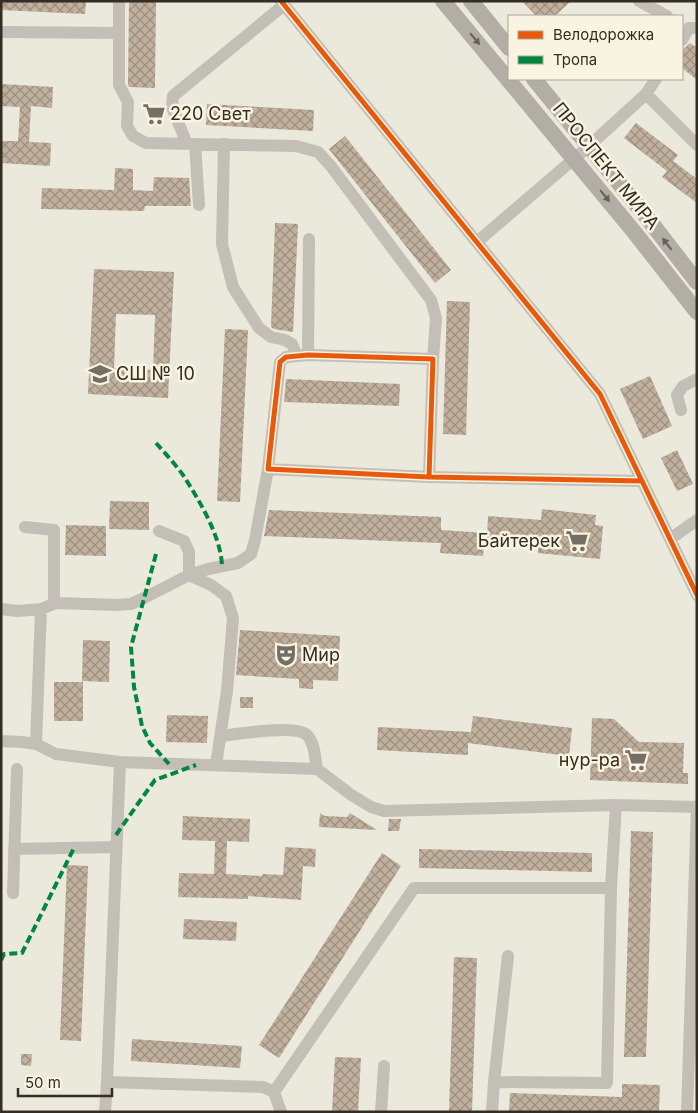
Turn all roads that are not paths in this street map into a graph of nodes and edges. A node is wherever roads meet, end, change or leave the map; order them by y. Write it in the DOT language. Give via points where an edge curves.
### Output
graph roads {
  1 [pos="119,1"];
  2 [pos="444,1"];
  3 [pos="471,1"];
  4 [pos="639,1"];
  5 [pos="283,3"];
  6 [pos="665,15"];
  7 [pos="689,27"];
  8 [pos="1,32"];
  9 [pos="119,33"];
  10 [pos="683,38"];
  11 [pos="508,47"];
  12 [pos="508,79"];
  13 [pos="509,80"];
  14 [pos="535,80"];
  15 [pos="655,80"];
  16 [pos="646,94"];
  17 [pos="191,144"];
  18 [pos="224,144"];
  19 [pos="697,145"];
  20 [pos="589,146"];
  21 [pos="574,159"];
  22 [pos="199,205"];
  23 [pos="310,240"];
  24 [pos="477,242"];
  25 [pos="697,282"];
  26 [pos="697,312"];
  27 [pos="302,356"];
  28 [pos="433,359"];
  29 [pos="697,379"];
  30 [pos="681,410"];
  31 [pos="268,469"];
  32 [pos="429,477"];
  33 [pos="642,481"];
  34 [pos="697,520"];
  35 [pos="25,527"];
  36 [pos="159,531"];
  37 [pos="670,539"];
  38 [pos="189,575"];
  39 [pos="697,595"];
  40 [pos="54,604"];
  41 [pos="1,609"];
  42 [pos="41,609"];
  43 [pos="221,736"];
  44 [pos="1,741"];
  45 [pos="36,744"];
  46 [pos="120,762"];
  47 [pos="216,765"];
  48 [pos="17,769"];
  49 [pos="317,769"];
  50 [pos="616,805"];
  51 [pos="697,806"];
  52 [pos="116,847"];
  53 [pos="14,849"];
  54 [pos="611,888"];
  55 [pos="14,893"];
  56 [pos="508,956"];
  57 [pos="384,1066"];
  58 [pos="107,1082"];
  59 [pos="494,1082"];
  60 [pos="274,1092"];
  61 [pos="105,1112"];
  62 [pos="281,1112"];
  63 [pos="381,1112"];
  64 [pos="492,1112"];
  65 [pos="687,1112"];
  1 -- 9 [label="street"];
  2 -- 12 [label="main road, ПРОСПЕКТ МИРА, one-way"];
  3 -- 11 [label="main road"];
  4 -- 6 [label="street"];
  5 -- 17 [label="street" via="173,96 172,106"];
  5 -- 24 [label="street"];
  7 -- 10 [label="street"];
  8 -- 9 [label="street"];
  9 -- 17 [label="street" via="119,86 128,102 128,126 133,136 146,143"];
  13 -- 21 [label="main road, ПРОСПЕКТ МИРА, one-way"];
  14 -- 20 [label="main road, ПРОСПЕКТ МИРА"];
  15 -- 16 [label="street"];
  16 -- 19 [label="street"];
  16 -- 20 [label="street"];
  17 -- 18 [label="street"];
  17 -- 22 [label="street"];
  18 -- 27 [label="street" via="222,244 233,287 259,328 271,337 292,344"];
  18 -- 28 [label="street" via="296,146 318,152 431,300 436,318"];
  20 -- 21 [label="street"];
  25 -- 20 [label="main road, ПРОСПЕКТ МИРА, one-way"];
  21 -- 24 [label="street"];
  21 -- 26 [label="main road, ПРОСПЕКТ МИРА, one-way"];
  23 -- 27 [label="street"];
  24 -- 33 [label="street" via="600,394"];
  27 -- 28 [label="street"];
  27 -- 31 [label="street" via="286,357 280,362"];
  28 -- 32 [label="street"];
  29 -- 30 [label="street" via="683,386 677,395"];
  31 -- 32 [label="street"];
  31 -- 38 [label="street" via="251,554 238,563"];
  32 -- 33 [label="street"];
  33 -- 37 [label="street"];
  34 -- 37 [label="street"];
  35 -- 40 [label="street" via="54,530"];
  36 -- 38 [label="street" via="184,541 189,552"];
  37 -- 39 [label="street"];
  38 -- 40 [label="street" via="131,604"];
  38 -- 43 [label="street" via="226,596 233,618"];
  40 -- 42 [label="street"];
  41 -- 42 [label="street"];
  42 -- 45 [label="street"];
  43 -- 47 [label="street"];
  43 -- 49 [label="street" via="291,730 303,732 309,737"];
  44 -- 45 [label="street"];
  45 -- 46 [label="street" via="56,754"];
  46 -- 47 [label="street"];
  46 -- 52 [label="street"];
  47 -- 49 [label="street"];
  48 -- 53 [label="street"];
  49 -- 50 [label="street" via="350,794 384,812"];
  50 -- 51 [label="street"];
  50 -- 54 [label="street"];
  51 -- 65 [label="street"];
  52 -- 53 [label="street"];
  52 -- 58 [label="street"];
  53 -- 55 [label="street"];
  54 -- 59 [label="street" via="607,1083"];
  54 -- 60 [label="street" via="414,888"];
  56 -- 59 [label="street"];
  57 -- 63 [label="street"];
  58 -- 60 [label="street" via="264,1087"];
  58 -- 61 [label="street"];
  59 -- 64 [label="street"];
  60 -- 62 [label="street"];
}
